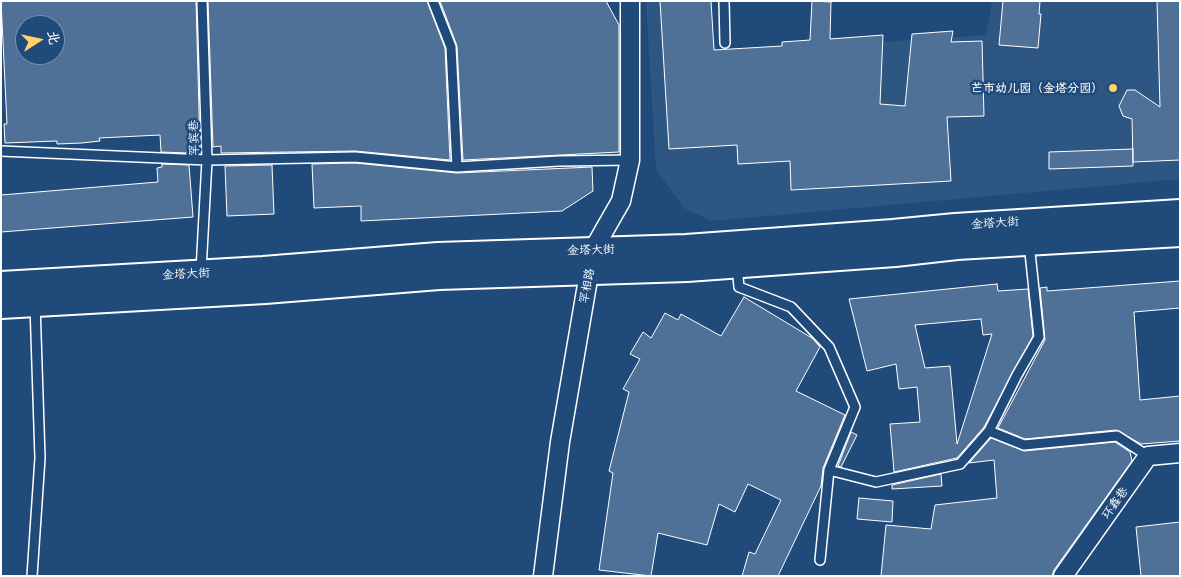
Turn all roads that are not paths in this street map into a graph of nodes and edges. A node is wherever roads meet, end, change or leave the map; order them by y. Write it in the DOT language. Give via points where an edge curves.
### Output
graph roads {
  1 [pos="202,1"];
  2 [pos="433,1"];
  3 [pos="630,1"];
  4 [pos="724,1"];
  5 [pos="725,43"];
  6 [pos="1,152"];
  7 [pos="207,160"];
  8 [pos="630,160"];
  9 [pos="457,167"];
  10 [pos="1180,212"];
  11 [pos="1180,234"];
  12 [pos="1029,243"];
  13 [pos="592,261"];
  14 [pos="737,265"];
  15 [pos="201,273"];
  16 [pos="1,284"];
  17 [pos="35,304"];
  18 [pos="1,306"];
  19 [pos="989,431"];
  20 [pos="1180,453"];
  21 [pos="1148,456"];
  22 [pos="828,470"];
  23 [pos="820,560"];
  24 [pos="32,576"];
  25 [pos="543,576"];
  26 [pos="1063,576"];
  1 -- 7 [label="lane, 罕宾巷"];
  2 -- 9 [label="lane" via="451,47"];
  3 -- 8 [label="street, 罕相路"];
  4 -- 5 [label="lane"];
  6 -- 7 [label="lane"];
  7 -- 9 [label="lane" via="355,157"];
  7 -- 15 [label="lane, 罕宾巷"];
  8 -- 9 [label="lane"];
  8 -- 13 [label="street, 罕相路" via="621,201"];
  10 -- 13 [label="main road, 金塔大街" via="686,247"];
  11 -- 12 [label="main road, 金塔大街"];
  12 -- 14 [label="main road, 金塔大街"];
  12 -- 19 [label="lane" via="1039,337"];
  13 -- 14 [label="main road, 金塔大街"];
  13 -- 15 [label="main road, 金塔大街" via="438,255"];
  13 -- 17 [label="main road, 金塔大街" via="265,291"];
  13 -- 25 [label="street, 罕相路" via="560,442"];
  14 -- 22 [label="lane" via="739,287 791,306 829,347 855,407"];
  15 -- 16 [label="main road, 金塔大街"];
  17 -- 18 [label="main road, 金塔大街"];
  17 -- 24 [label="lane" via="40,458"];
  19 -- 21 [label="lane" via="1024,445 1118,436"];
  19 -- 22 [label="lane" via="960,464 876,482"];
  20 -- 21 [label="street"];
  21 -- 26 [label="street, 环鑫巷"];
  22 -- 23 [label="lane"];
}
